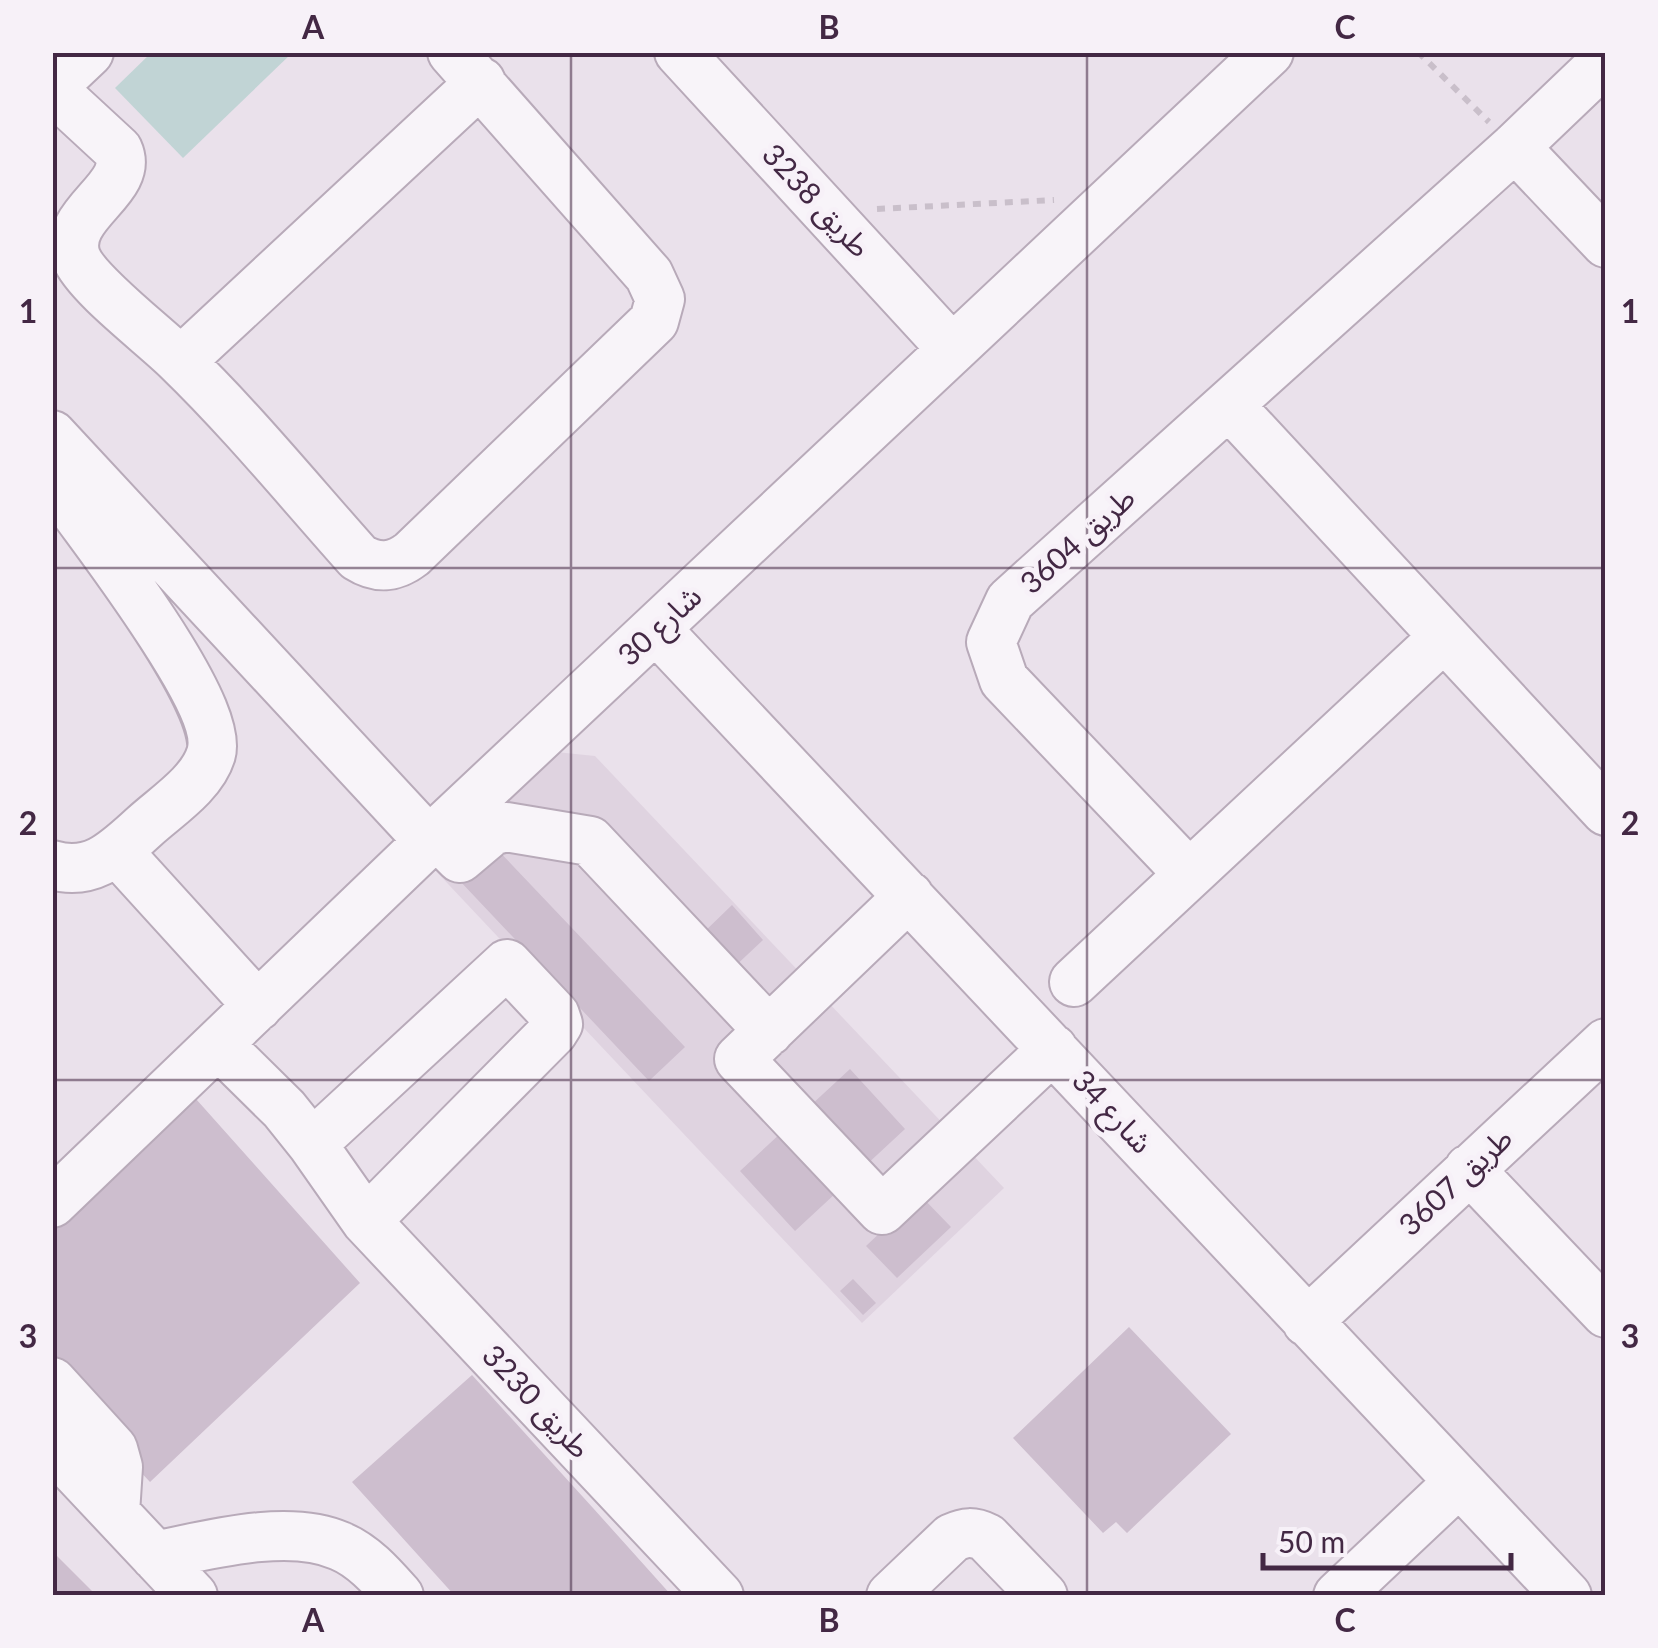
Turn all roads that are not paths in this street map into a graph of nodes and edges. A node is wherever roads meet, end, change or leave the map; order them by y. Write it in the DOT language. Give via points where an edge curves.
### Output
graph roads {
  1 [pos="89,52"];
  2 [pos="680,52"];
  3 [pos="1269,52"];
  4 [pos="1606,60"];
  5 [pos="466,67"];
  6 [pos="52,88"];
  7 [pos="1515,147"];
  8 [pos="1606,243"];
  9 [pos="952,349"];
  10 [pos="181,361"];
  11 [pos="1230,406"];
  12 [pos="52,435"];
  13 [pos="52,498"];
  14 [pos="657,630"];
  15 [pos="1444,637"];
  16 [pos="1606,811"];
  17 [pos="432,838"];
  18 [pos="117,851"];
  19 [pos="52,865"];
  20 [pos="1188,873"];
  21 [pos="909,896"];
  22 [pos="1074,982"];
  23 [pos="258,1006"];
  24 [pos="769,1031"];
  25 [pos="1606,1042"];
  26 [pos="1054,1050"];
  27 [pos="208,1054"];
  28 [pos="312,1144"];
  29 [pos="1469,1170"];
  30 [pos="52,1203"];
  31 [pos="360,1214"];
  32 [pos="1606,1313"];
  33 [pos="1307,1322"];
  34 [pos="52,1382"];
  35 [pos="52,1446"];
  36 [pos="1466,1490"];
  37 [pos="115,1513"];
  38 [pos="155,1556"];
  39 [pos="192,1596"];
  40 [pos="399,1596"];
  41 [pos="719,1596"];
  42 [pos="891,1596"];
  43 [pos="1043,1596"];
  44 [pos="1338,1596"];
  45 [pos="1367,1596"];
  46 [pos="1567,1596"];
  1 -- 6 [label="street"];
  2 -- 9 [label="street, طريق 3238"];
  3 -- 9 [label="street, شارع 30"];
  4 -- 7 [label="street, طريق 3604"];
  5 -- 10 [label="street"];
  5 -- 10 [label="street" via="649,275 660,299 654,321 412,554 380,566 358,557"];
  6 -- 10 [label="street" via="121,157 120,172 77,230 79,262"];
  7 -- 8 [label="street"];
  7 -- 11 [label="street, طريق 3604"];
  9 -- 14 [label="street, شارع 30"];
  11 -- 15 [label="street"];
  11 -- 20 [label="street, طريق 3604" via="1010,601 991,642 1004,680"];
  12 -- 17 [label="street"];
  13 -- 18 [label="street" via="70,506 154,621 213,732 204,770"];
  14 -- 17 [label="street, شارع 30"];
  14 -- 21 [label="street, شارع 34"];
  15 -- 16 [label="street"];
  15 -- 20 [label="street"];
  17 -- 23 [label="street, شارع 30"];
  17 -- 24 [label="street" via="460,858 506,827 590,841"];
  18 -- 19 [label="street" via="81,869"];
  18 -- 23 [label="street"];
  20 -- 22 [label="street"];
  21 -- 24 [label="street"];
  21 -- 26 [label="street, شارع 34"];
  23 -- 27 [label="street, شارع 30"];
  24 -- 26 [label="street" via="740,1059 882,1210"];
  25 -- 29 [label="street, طريق 3607"];
  26 -- 33 [label="street, شارع 34"];
  27 -- 28 [label="street, طريق 3230" via="284,1110"];
  27 -- 30 [label="street, شارع 30"];
  27 -- 31 [label="street, طريق 3230" via="286,1153"];
  28 -- 31 [label="street, طريق 3230"];
  28 -- 31 [label="street" via="507,964 555,1015 554,1032"];
  29 -- 32 [label="street"];
  29 -- 33 [label="street, طريق 3607"];
  31 -- 41 [label="street, طريق 3230"];
  33 -- 36 [label="street, شارع 34"];
  34 -- 37 [label="street" via="113,1449"];
  35 -- 37 [label="street"];
  36 -- 44 [label="street"];
  36 -- 45 [label="street"];
  36 -- 46 [label="street, شارع 34"];
  37 -- 38 [label="street"];
  38 -- 39 [label="street"];
  38 -- 40 [label="street" via="230,1541 301,1537 339,1545 370,1564"];
  42 -- 43 [label="street" via="963,1532 986,1538"];
}
